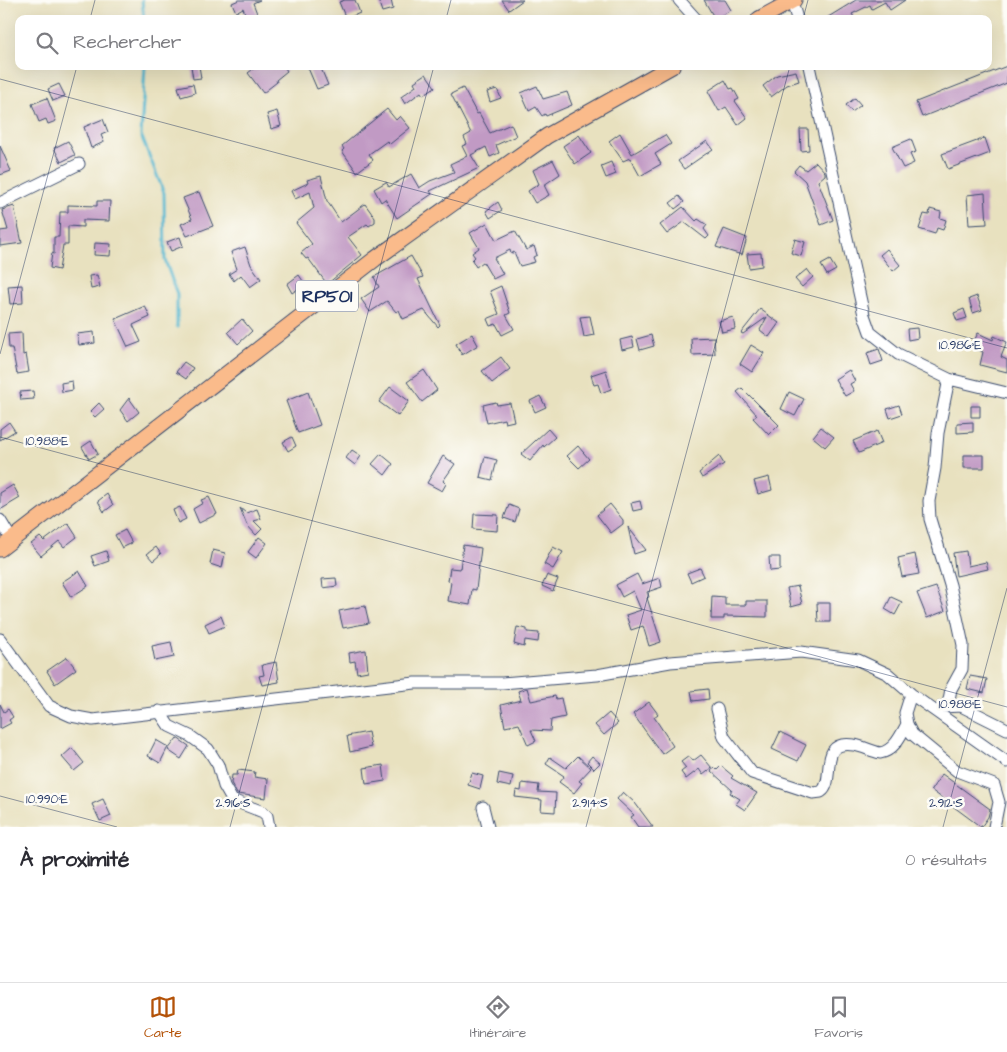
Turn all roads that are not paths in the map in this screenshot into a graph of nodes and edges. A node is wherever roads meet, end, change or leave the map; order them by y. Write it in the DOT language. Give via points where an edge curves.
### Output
graph roads {
  1 [pos="679,0"];
  2 [pos="793,0"];
  3 [pos="692,15"];
  4 [pos="766,15"];
  5 [pos="796,15"];
  6 [pos="665,70"];
  7 [pos="810,70"];
  8 [pos="79,164"];
  9 [pos="0,203"];
  10 [pos="949,379"];
  11 [pos="1007,393"];
  12 [pos="0,520"];
  13 [pos="6,545"];
  14 [pos="0,639"];
  15 [pos="911,694"];
  16 [pos="948,705"];
  17 [pos="718,709"];
  18 [pos="933,709"];
  19 [pos="159,711"];
  20 [pos="907,724"];
  21 [pos="1007,729"];
  22 [pos="1007,762"];
  23 [pos="483,807"];
  24 [pos="269,827"];
  25 [pos="488,827"];
  26 [pos="994,827"];
  1 -- 3 [label="street"];
  2 -- 4 [label="main road"];
  2 -- 5 [label="street"];
  6 -- 13 [label="main road, RP501" via="547,136 375,258"];
  7 -- 10 [label="street" via="870,332 898,354"];
  8 -- 9 [label="street"];
  10 -- 11 [label="street"];
  10 -- 16 [label="street" via="929,501 930,519 950,585 963,646 962,669 951,689"];
  12 -- 13 [label="street"];
  14 -- 19 [label="street" via="49,706 71,716 93,720"];
  15 -- 18 [label="street"];
  15 -- 19 [label="street" via="888,674 858,660 800,652 670,662 578,677 502,683 415,683"];
  15 -- 20 [label="street" via="905,713"];
  16 -- 18 [label="street"];
  16 -- 21 [label="street" via="969,708"];
  17 -- 20 [label="street" via="724,737 752,772 813,793 821,792 826,786 829,756 834,749 851,744 885,752"];
  18 -- 22 [label="street"];
  19 -- 24 [label="street" via="169,726 208,749 218,765 228,796 263,812"];
  20 -- 26 [label="street" via="912,734 957,771 994,785 999,802"];
  23 -- 25 [label="street"];
}
